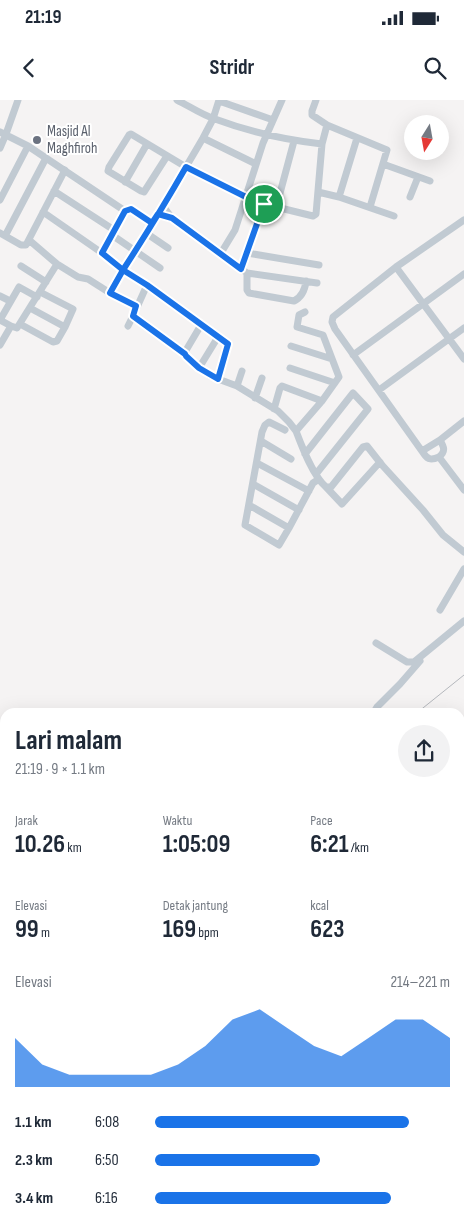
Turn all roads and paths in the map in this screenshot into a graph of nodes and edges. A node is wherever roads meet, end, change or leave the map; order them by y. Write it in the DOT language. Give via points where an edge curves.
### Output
graph roads {
  1 [pos="18,100"];
  2 [pos="177,100"];
  3 [pos="219,100"];
  4 [pos="282,100"];
  5 [pos="316,100"];
  6 [pos="214,119"];
  7 [pos="273,120"];
  8 [pos="327,125"];
  9 [pos="3,133"];
  10 [pos="266,135"];
  11 [pos="203,138"];
  12 [pos="357,138"];
  13 [pos="294,141"];
  14 [pos="148,144"];
  15 [pos="322,144"];
  16 [pos="28,146"];
  17 [pos="0,148"];
  18 [pos="167,156"];
  19 [pos="46,158"];
  20 [pos="256,164"];
  21 [pos="383,164"];
  22 [pos="186,167"];
  23 [pos="64,170"];
  24 [pos="418,177"];
  25 [pos="430,181"];
  26 [pos="125,182"];
  27 [pos="54,190"];
  28 [pos="318,192"];
  29 [pos="246,197"];
  30 [pos="410,197"];
  31 [pos="339,198"];
  32 [pos="0,200"];
  33 [pos="264,204"];
  34 [pos="163,206"];
  35 [pos="370,207"];
  36 [pos="276,208"];
  37 [pos="125,211"];
  38 [pos="43,212"];
  39 [pos="158,214"];
  40 [pos="394,216"];
  41 [pos="172,218"];
  42 [pos="464,220"];
  43 [pos="152,223"];
  44 [pos="113,233"];
  45 [pos="146,234"];
  46 [pos="3,235"];
  47 [pos="29,240"];
  48 [pos="168,248"];
  49 [pos="135,251"];
  50 [pos="102,253"];
  51 [pos="221,253"];
  52 [pos="247,253"];
  53 [pos="58,264"];
  54 [pos="319,265"];
  55 [pos="21,266"];
  56 [pos="396,267"];
  57 [pos="160,268"];
  58 [pos="123,270"];
  59 [pos="244,271"];
  60 [pos="464,274"];
  61 [pos="48,279"];
  62 [pos="11,282"];
  63 [pos="306,282"];
  64 [pos="317,283"];
  65 [pos="147,285"];
  66 [pos="19,287"];
  67 [pos="110,293"];
  68 [pos="38,295"];
  69 [pos="0,296"];
  70 [pos="10,301"];
  71 [pos="423,304"];
  72 [pos="136,306"];
  73 [pos="30,308"];
  74 [pos="305,312"];
  75 [pos="133,316"];
  76 [pos="0,320"];
  77 [pos="20,324"];
  78 [pos="201,325"];
  79 [pos="11,326"];
  80 [pos="128,326"];
  81 [pos="65,327"];
  82 [pos="464,328"];
  83 [pos="218,337"];
  84 [pos="448,340"];
  85 [pos="1,341"];
  86 [pos="291,346"];
  87 [pos="185,354"];
  88 [pos="353,354"];
  89 [pos="464,359"];
  90 [pos="332,360"];
  91 [pos="199,368"];
  92 [pos="290,368"];
  93 [pos="242,371"];
  94 [pos="262,378"];
  95 [pos="218,379"];
  96 [pos="335,383"];
  97 [pos="237,386"];
  98 [pos="379,390"];
  99 [pos="255,398"];
  100 [pos="322,401"];
  101 [pos="274,409"];
  102 [pos="464,421"];
  103 [pos="285,430"];
  104 [pos="296,431"];
  105 [pos="440,440"];
  106 [pos="261,441"];
  107 [pos="422,451"];
  108 [pos="305,454"];
  109 [pos="439,457"];
  110 [pos="291,459"];
  111 [pos="380,462"];
  112 [pos="257,463"];
  113 [pos="317,476"];
  114 [pos="253,484"];
  115 [pos="326,488"];
  116 [pos="464,490"];
  117 [pos="309,492"];
  118 [pos="249,505"];
  119 [pos="299,510"];
  120 [pos="289,528"];
  121 [pos="464,552"];
  122 [pos="463,573"];
  123 [pos="440,610"];
  124 [pos="464,621"];
  125 [pos="376,643"];
  126 [pos="430,649"];
  127 [pos="377,708"];
  1 -- 9 [label="street"];
  2 -- 6 [label="street"];
  3 -- 6 [label="street"];
  3 -- 7 [label="street"];
  4 -- 7 [label="street"];
  5 -- 8 [label="street" via="312,115"];
  6 -- 10 [label="street"];
  6 -- 11 [label="street"];
  7 -- 10 [label="street"];
  8 -- 12 [label="street"];
  8 -- 15 [label="street"];
  9 -- 16 [label="street"];
  9 -- 17 [label="street"];
  10 -- 13 [label="street"];
  10 -- 20 [label="street"];
  11 -- 20 [label="street"];
  11 -- 22 [label="street"];
  12 -- 21 [label="street" via="386,150"];
  12 -- 31 [label="street"];
  13 -- 15 [label="street"];
  13 -- 36 [label="street"];
  14 -- 18 [label="street"];
  14 -- 26 [label="street"];
  14 -- 26 [label="street" via="130,134 109,167 109,173"];
  15 -- 28 [label="street"];
  16 -- 19 [label="street"];
  16 -- 32 [label="street"];
  18 -- 22 [label="street"];
  18 -- 26 [label="street" via="144,192"];
  19 -- 23 [label="street"];
  19 -- 46 [label="street"];
  20 -- 29 [label="street"];
  21 -- 24 [label="street"];
  21 -- 35 [label="street"];
  22 -- 29 [label="street"];
  22 -- 34 [label="street"];
  23 -- 27 [label="street"];
  23 -- 37 [label="street"];
  24 -- 25 [label="street"];
  24 -- 30 [label="street"];
  27 -- 38 [label="street"];
  27 -- 44 [label="street"];
  28 -- 31 [label="street"];
  28 -- 36 [label="street" via="315,216"];
  29 -- 33 [label="street"];
  29 -- 51 [label="street" via="235,230"];
  31 -- 35 [label="street"];
  33 -- 36 [label="street"];
  33 -- 52 [label="street"];
  34 -- 39 [label="street"];
  34 -- 41 [label="street"];
  35 -- 40 [label="street"];
  37 -- 43 [label="street" via="131,209"];
  37 -- 44 [label="street"];
  38 -- 47 [label="street"];
  38 -- 50 [label="street"];
  39 -- 41 [label="street"];
  39 -- 43 [label="street"];
  41 -- 51 [label="street"];
  42 -- 56 [label="street"];
  43 -- 45 [label="street"];
  44 -- 49 [label="street"];
  44 -- 50 [label="street"];
  45 -- 48 [label="street"];
  45 -- 49 [label="street"];
  46 -- 47 [label="street" via="22,246"];
  47 -- 53 [label="street"];
  49 -- 57 [label="street"];
  49 -- 58 [label="street"];
  50 -- 58 [label="street"];
  51 -- 59 [label="street"];
  52 -- 54 [label="street"];
  52 -- 59 [label="street"];
  53 -- 61 [label="street"];
  53 -- 67 [label="street"];
  55 -- 61 [label="street"];
  56 -- 71 [label="street"];
  56 -- 88 [label="street" via="333,317 335,329"];
  58 -- 65 [label="street"];
  58 -- 67 [label="street"];
  59 -- 63 [label="street"];
  59 -- 63 [label="street" via="249,293 294,301 304,292"];
  60 -- 71 [label="street"];
  61 -- 68 [label="street"];
  62 -- 66 [label="street"];
  63 -- 64 [label="street"];
  65 -- 72 [label="street"];
  65 -- 78 [label="street"];
  66 -- 68 [label="street"];
  66 -- 70 [label="street"];
  67 -- 72 [label="street"];
  68 -- 73 [label="street"];
  68 -- 81 [label="street" via="73,309"];
  69 -- 70 [label="street"];
  70 -- 76 [label="street"];
  71 -- 84 [label="street"];
  71 -- 88 [label="street"];
  72 -- 75 [label="street"];
  73 -- 77 [label="street"];
  73 -- 81 [label="street"];
  74 -- 90 [label="street" via="298,316 296,327 323,335"];
  75 -- 80 [label="street"];
  75 -- 87 [label="street"];
  76 -- 79 [label="street"];
  77 -- 79 [label="street" via="16,328"];
  77 -- 81 [label="street" via="55,342"];
  78 -- 83 [label="street"];
  78 -- 87 [label="street"];
  79 -- 85 [label="street"];
  82 -- 84 [label="street"];
  83 -- 91 [label="street"];
  83 -- 95 [label="street" via="228,344"];
  84 -- 89 [label="street"];
  84 -- 98 [label="street"];
  86 -- 90 [label="street"];
  87 -- 91 [label="street"];
  88 -- 98 [label="street"];
  90 -- 96 [label="street" via="338,377"];
  91 -- 95 [label="street"];
  92 -- 96 [label="street"];
  93 -- 97 [label="street"];
  94 -- 99 [label="street"];
  95 -- 97 [label="street"];
  96 -- 100 [label="street"];
  97 -- 99 [label="street"];
  98 -- 107 [label="street"];
  99 -- 101 [label="street"];
  100 -- 101 [label="street" via="282,386"];
  100 -- 104 [label="street"];
  101 -- 104 [label="street"];
  102 -- 105 [label="street"];
  103 -- 106 [label="street" via="269,422 264,425"];
  104 -- 108 [label="street"];
  105 -- 107 [label="street"];
  105 -- 109 [label="street" via="444,449"];
  106 -- 110 [label="street"];
  106 -- 112 [label="street"];
  107 -- 109 [label="street" via="427,458"];
  108 -- 113 [label="street"];
  108 -- 113 [label="street" via="353,392 368,409"];
  109 -- 116 [label="street"];
  111 -- 115 [label="street" via="342,504"];
  111 -- 115 [label="street" via="365,446 331,487"];
  111 -- 121 [label="street" via="443,535"];
  112 -- 114 [label="street"];
  112 -- 117 [label="street"];
  113 -- 115 [label="street"];
  113 -- 117 [label="street"];
  114 -- 118 [label="street"];
  114 -- 119 [label="street"];
  117 -- 119 [label="street"];
  118 -- 120 [label="street"];
  118 -- 120 [label="street" via="246,526 277,545"];
  119 -- 120 [label="street"];
  122 -- 123 [label="street"];
  124 -- 126 [label="street"];
  125 -- 126 [label="street" via="409,662 414,662"];
  126 -- 127 [label="street"];
}
